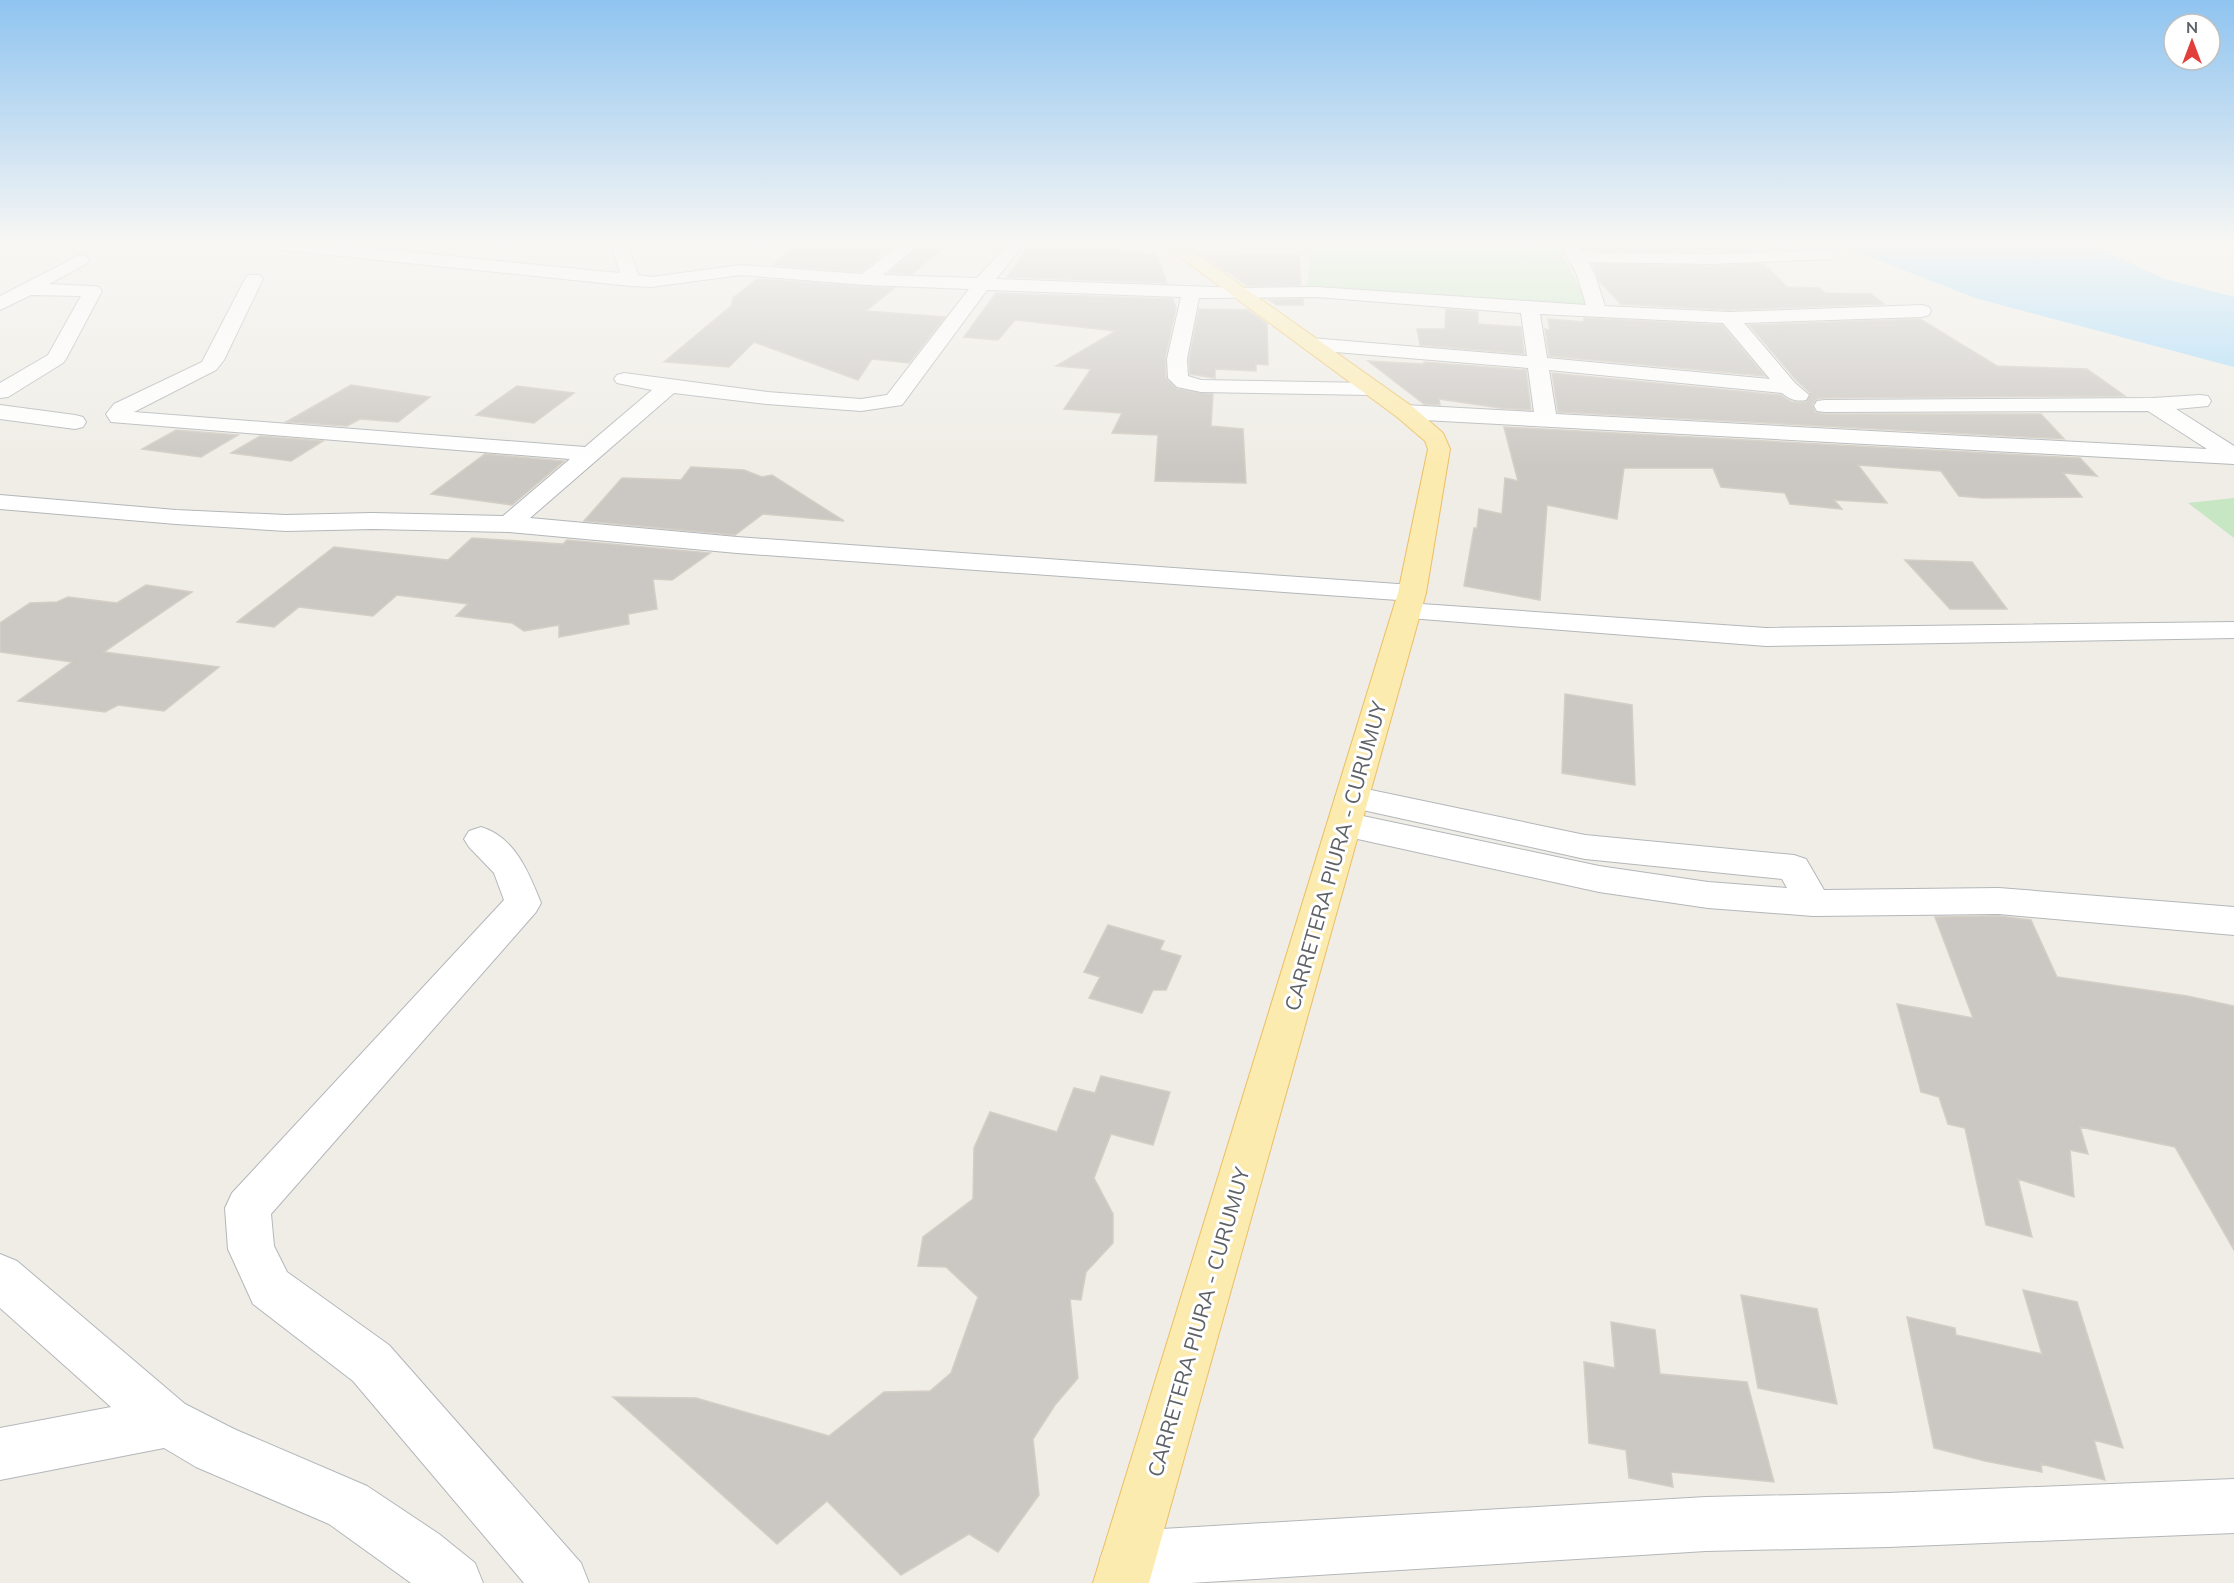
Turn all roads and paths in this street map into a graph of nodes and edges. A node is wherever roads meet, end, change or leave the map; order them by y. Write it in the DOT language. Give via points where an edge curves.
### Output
graph roads {
  1 [pos="78,319"];
  2 [pos="234,319"];
  3 [pos="956,319"];
  4 [pos="1185,319"];
  5 [pos="1276,319"];
  6 [pos="1532,319"];
  7 [pos="1730,319"];
  8 [pos="1311,344"];
  9 [pos="1539,364"];
  10 [pos="624,379"];
  11 [pos="669,386"];
  12 [pos="1788,387"];
  13 [pos="1371,389"];
  14 [pos="0,392"];
  15 [pos="2200,401"];
  16 [pos="2044,404"];
  17 [pos="2153,404"];
  18 [pos="1825,406"];
  19 [pos="0,412"];
  20 [pos="1406,412"];
  21 [pos="1546,421"];
  22 [pos="75,422"];
  23 [pos="1848,436"];
  24 [pos="2100,450"];
  25 [pos="591,454"];
  26 [pos="2234,457"];
  27 [pos="0,502"];
  28 [pos="509,524"];
  29 [pos="1410,602"];
  30 [pos="2234,630"];
  31 [pos="1348,810"];
  32 [pos="481,839"];
  33 [pos="2234,921"];
  34 [pos="0,1277"];
  35 [pos="167,1422"];
  36 [pos="0,1454"];
  37 [pos="2234,1506"];
  38 [pos="1124,1571"];
  39 [pos="455,1583"];
  40 [pos="561,1583"];
  1 -- 14 [label="street" via="56,359"];
  2 -- 25 [label="street" via="209,366 122,409 119,417"];
  3 -- 11 [label="street" via="894,400 861,405"];
  4 -- 13 [label="street" via="1177,359 1178,378 1185,383"];
  5 -- 8 [label="main road, CARRETERA PIURA - CURUMUY"];
  6 -- 9 [label="street"];
  7 -- 12 [label="street"];
  8 -- 9 [label="street"];
  8 -- 13 [label="main road, CARRETERA PIURA - CURUMUY"];
  9 -- 12 [label="street"];
  9 -- 21 [label="street"];
  10 -- 11 [label="street"];
  11 -- 25 [label="street"];
  12 -- 18 [label="street" via="1795,394"];
  13 -- 20 [label="main road, CARRETERA PIURA - CURUMUY"];
  15 -- 17 [label="street"];
  16 -- 17 [label="street"];
  16 -- 18 [label="street"];
  16 -- 24 [label="street"];
  17 -- 26 [label="street"];
  18 -- 23 [label="street"];
  19 -- 22 [label="street"];
  20 -- 21 [label="street"];
  20 -- 29 [label="main road, CARRETERA PIURA - CURUMUY" via="1435,438 1438,449"];
  21 -- 23 [label="street"];
  23 -- 24 [label="street"];
  24 -- 26 [label="street"];
  25 -- 28 [label="street"];
  27 -- 28 [label="street" via="286,523"];
  28 -- 29 [label="street"];
  29 -- 30 [label="street" via="1766,637"];
  29 -- 31 [label="main road, CARRETERA PIURA - CURUMUY"];
  31 -- 33 [label="street" via="1587,862 1794,868 1813,903 1999,901"];
  31 -- 38 [label="main road, CARRETERA PIURA - CURUMUY"];
  32 -- 40 [label="street" via="509,867 523,903 248,1208 251,1249 270,1288 371,1363"];
  34 -- 35 [label="street"];
  35 -- 36 [label="street"];
  35 -- 39 [label="street" via="215,1448 348,1505"];
  37 -- 38 [label="street" via="1706,1524"];
}
